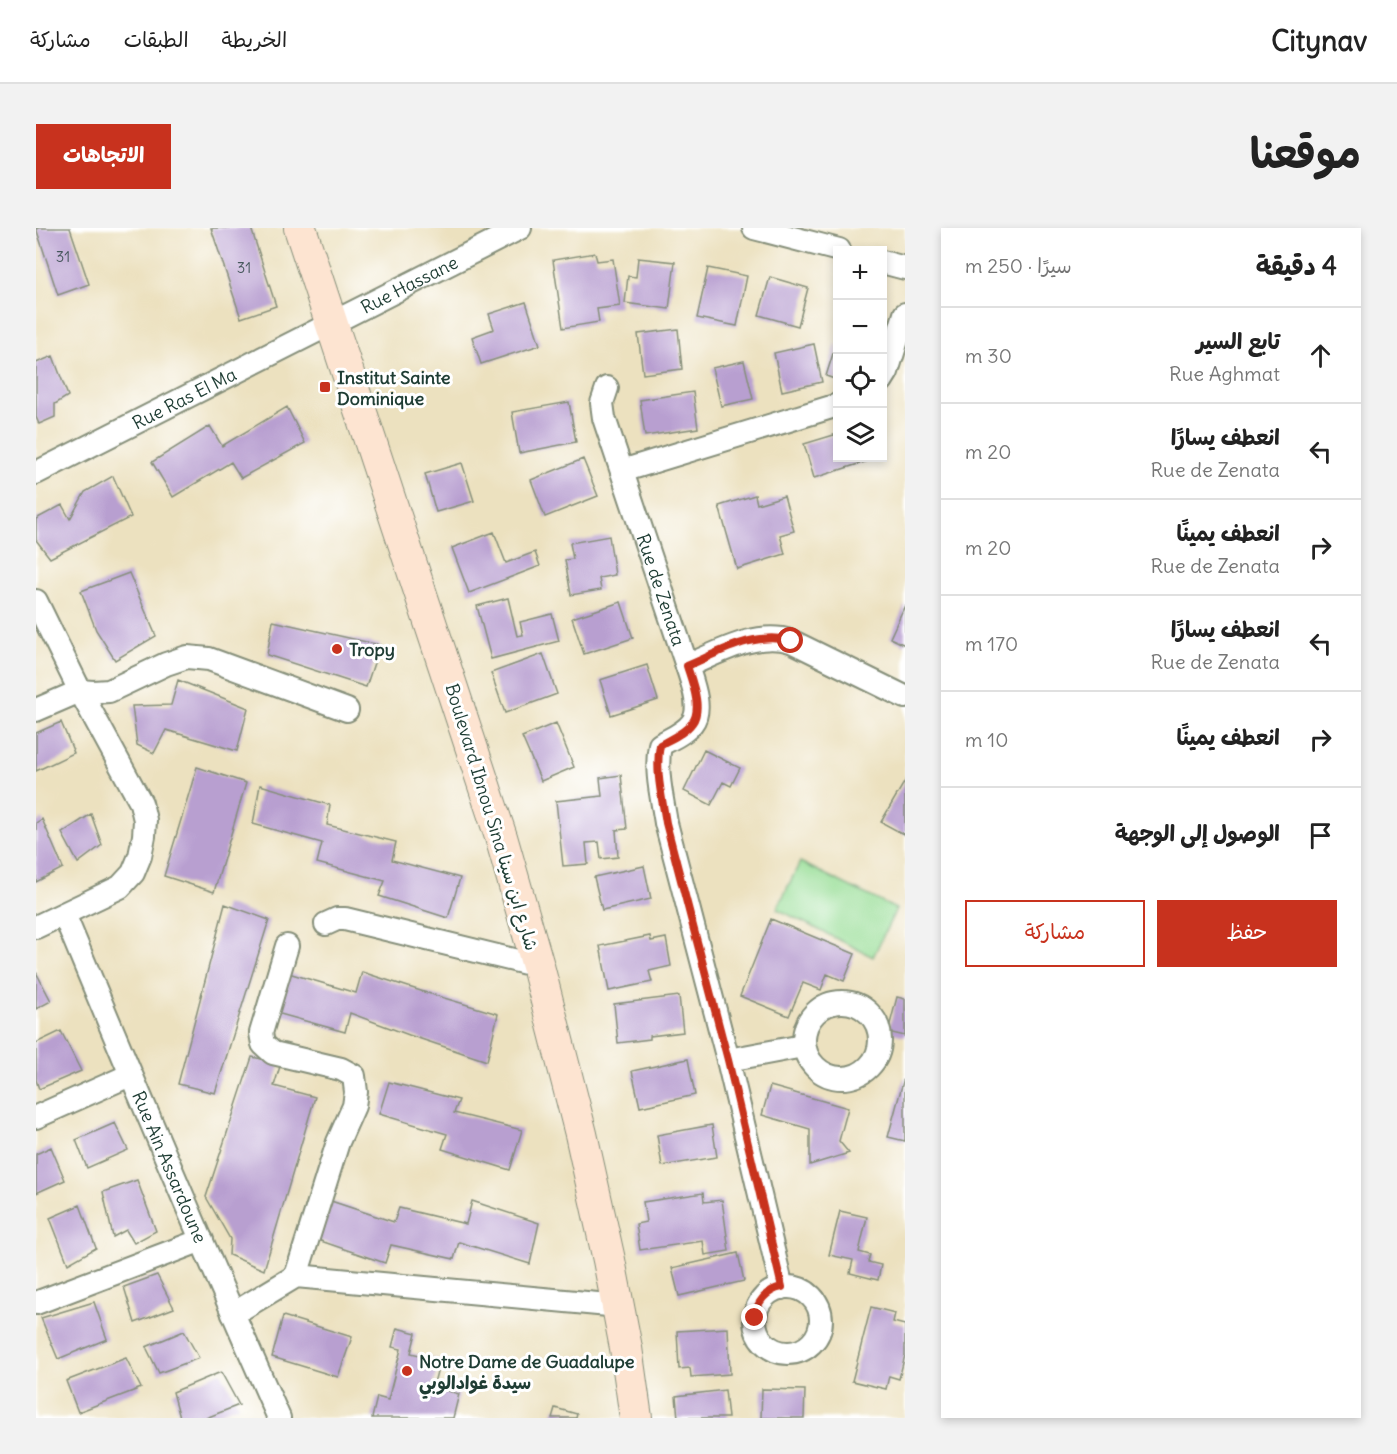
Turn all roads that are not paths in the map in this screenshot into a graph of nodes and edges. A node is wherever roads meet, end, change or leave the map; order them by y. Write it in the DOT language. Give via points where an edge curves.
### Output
graph roads {
  1 [pos="300,228"];
  2 [pos="520,228"];
  3 [pos="754,228"];
  4 [pos="833,249"];
  5 [pos="887,263"];
  6 [pos="905,268"];
  7 [pos="905,314"];
  8 [pos="332,324"];
  9 [pos="887,372"];
  10 [pos="607,388"];
  11 [pos="833,406"];
  12 [pos="622,471"];
  13 [pos="36,473"];
  14 [pos="36,601"];
  15 [pos="687,666"];
  16 [pos="80,691"];
  17 [pos="905,697"];
  18 [pos="36,710"];
  19 [pos="347,710"];
  20 [pos="64,915"];
  21 [pos="326,924"];
  22 [pos="36,927"];
  23 [pos="287,946"];
  24 [pos="538,966"];
  25 [pos="803,1046"];
  26 [pos="728,1060"];
  27 [pos="130,1075"];
  28 [pos="36,1117"];
  29 [pos="201,1240"];
  30 [pos="296,1276"];
  31 [pos="782,1287"];
  32 [pos="36,1303"];
  33 [pos="618,1306"];
  34 [pos="233,1314"];
  35 [pos="279,1418"];
  36 [pos="636,1418"];
  1 -- 8 [label="main road, Boulevard Ibnou Sina شارع ابن سينا"];
  2 -- 8 [label="street, Rue Hassane"];
  3 -- 4 [label="street"];
  5 -- 6 [label="street"];
  7 -- 9 [label="street"];
  8 -- 13 [label="street, Rue Ras El Ma"];
  8 -- 24 [label="main road, Boulevard Ibnou Sina شارع ابن سينا" via="497,826"];
  10 -- 12 [label="street, Rue de Zenata" via="602,403 604,418"];
  11 -- 12 [label="street"];
  12 -- 15 [label="street, Rue de Zenata"];
  14 -- 16 [label="street"];
  15 -- 17 [label="street" via="744,643 780,638"];
  15 -- 26 [label="street, Rue de Zenata" via="697,700 696,713 693,723 660,745 659,785"];
  16 -- 18 [label="street"];
  16 -- 19 [label="street" via="108,691 187,657 209,659"];
  16 -- 20 [label="street" via="141,803 144,836 133,873 120,887"];
  20 -- 22 [label="street"];
  20 -- 27 [label="street, Rue Ain Assardoune"];
  21 -- 24 [label="street" via="345,919"];
  23 -- 30 [label="street" via="261,1033 263,1044 273,1053 341,1069 354,1077 356,1092"];
  24 -- 33 [label="main road, Boulevard Ibnou Sina شارع ابن سينا" via="581,1134"];
  25 -- 26 [label="street"];
  26 -- 31 [label="street, Rue de Zenata"];
  27 -- 28 [label="street"];
  27 -- 29 [label="street, Rue Ain Assardoune"];
  29 -- 32 [label="street"];
  29 -- 34 [label="street, Rue Ain Assardoune"];
  30 -- 33 [label="street"];
  30 -- 34 [label="street"];
  33 -- 36 [label="main road, Boulevard Ibnou Sina شارع ابن سينا"];
  34 -- 35 [label="street, Rue Ain Assardoune"];
}
